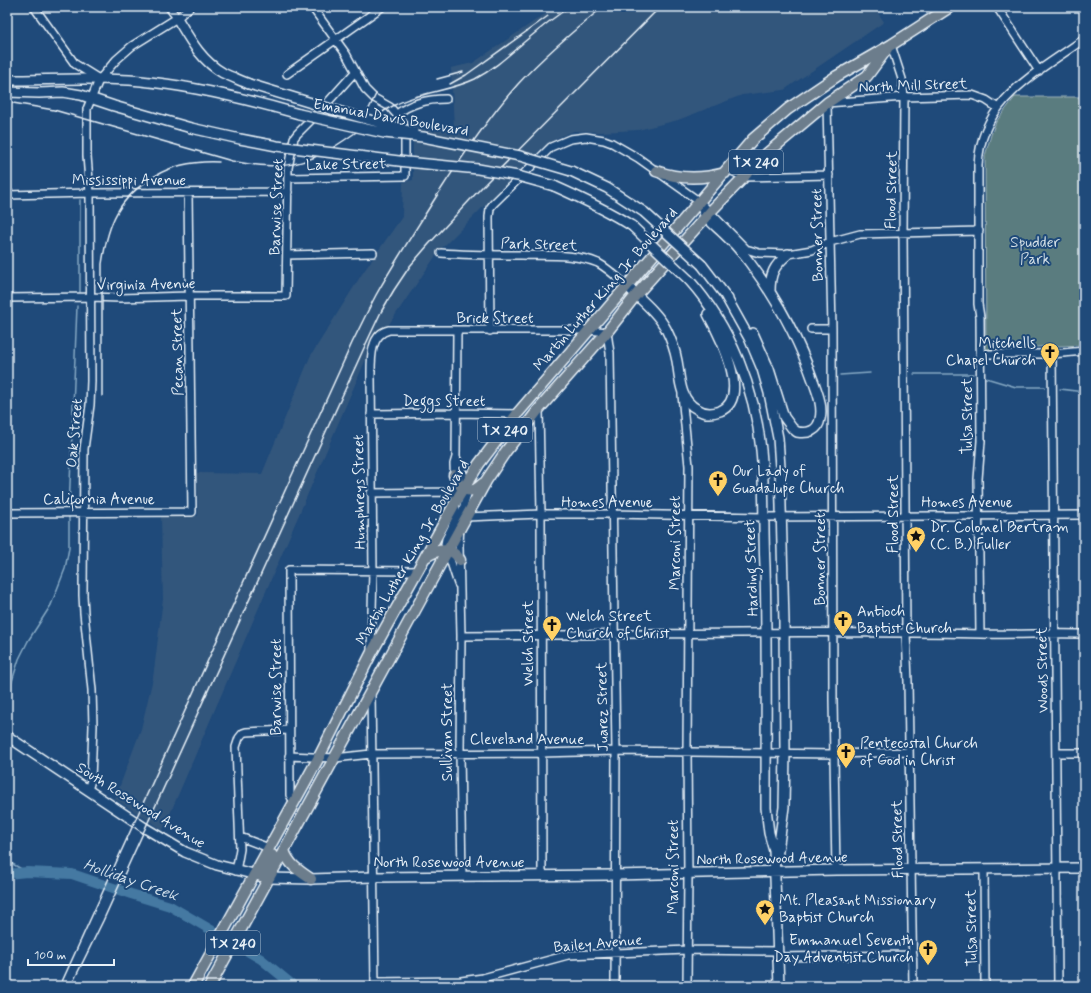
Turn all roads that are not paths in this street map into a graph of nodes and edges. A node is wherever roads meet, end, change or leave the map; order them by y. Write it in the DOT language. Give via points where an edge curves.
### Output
graph roads {
  1 [pos="34,7"];
  2 [pos="169,7"];
  3 [pos="190,7"];
  4 [pos="312,7"];
  5 [pos="382,7"];
  6 [pos="950,7"];
  7 [pos="997,7"];
  8 [pos="176,18"];
  9 [pos="335,40"];
  10 [pos="1084,40"];
  11 [pos="891,45"];
  12 [pos="1040,71"];
  13 [pos="355,72"];
  14 [pos="287,74"];
  15 [pos="7,80"];
  16 [pos="99,80"];
  17 [pos="7,92"];
  18 [pos="904,97"];
  19 [pos="92,98"];
  20 [pos="446,99"];
  21 [pos="827,103"];
  22 [pos="998,108"];
  23 [pos="396,114"];
  24 [pos="423,137"];
  25 [pos="656,171"];
  26 [pos="727,171"];
  27 [pos="828,175"];
  28 [pos="744,177"];
  29 [pos="288,178"];
  30 [pos="288,192"];
  31 [pos="90,193"];
  32 [pos="188,193"];
  33 [pos="7,195"];
  34 [pos="700,202"];
  35 [pos="708,214"];
  36 [pos="979,231"];
  37 [pos="903,232"];
  38 [pos="830,242"];
  39 [pos="373,254"];
  40 [pos="441,254"];
  41 [pos="788,254"];
  42 [pos="287,255"];
  43 [pos="489,255"];
  44 [pos="689,280"];
  45 [pos="627,286"];
  46 [pos="770,292"];
  47 [pos="636,295"];
  48 [pos="725,295"];
  49 [pos="189,296"];
  50 [pos="286,296"];
  51 [pos="91,297"];
  52 [pos="7,298"];
  53 [pos="811,329"];
  54 [pos="832,329"];
  55 [pos="589,330"];
  56 [pos="457,331"];
  57 [pos="490,331"];
  58 [pos="382,332"];
  59 [pos="607,332"];
  60 [pos="1084,351"];
  61 [pos="980,354"];
  62 [pos="1052,354"];
  63 [pos="680,385"];
  64 [pos="539,409"];
  65 [pos="456,413"];
  66 [pos="371,414"];
  67 [pos="517,414"];
  68 [pos="456,457"];
  69 [pos="454,475"];
  70 [pos="486,481"];
  71 [pos="462,491"];
  72 [pos="371,493"];
  73 [pos="192,512"];
  74 [pos="7,513"];
  75 [pos="84,513"];
  76 [pos="541,514"];
  77 [pos="612,514"];
  78 [pos="1084,514"];
  79 [pos="979,515"];
  80 [pos="1054,515"];
  81 [pos="689,516"];
  82 [pos="833,516"];
  83 [pos="906,516"];
  84 [pos="466,517"];
  85 [pos="763,517"];
  86 [pos="781,517"];
  87 [pos="459,530"];
  88 [pos="448,550"];
  89 [pos="424,558"];
  90 [pos="460,560"];
  91 [pos="373,571"];
  92 [pos="417,571"];
  93 [pos="460,589"];
  94 [pos="688,632"];
  95 [pos="766,633"];
  96 [pos="784,633"];
  97 [pos="833,633"];
  98 [pos="906,633"];
  99 [pos="1054,633"];
  100 [pos="614,634"];
  101 [pos="980,634"];
  102 [pos="1084,634"];
  103 [pos="541,635"];
  104 [pos="461,636"];
  105 [pos="371,654"];
  106 [pos="371,691"];
  107 [pos="289,730"];
  108 [pos="7,736"];
  109 [pos="616,751"];
  110 [pos="687,751"];
  111 [pos="766,752"];
  112 [pos="785,752"];
  113 [pos="909,752"];
  114 [pos="460,753"];
  115 [pos="541,753"];
  116 [pos="1084,753"];
  117 [pos="371,754"];
  118 [pos="834,754"];
  119 [pos="1056,754"];
  120 [pos="290,756"];
  121 [pos="319,757"];
  122 [pos="335,758"];
  123 [pos="88,790"];
  124 [pos="292,805"];
  125 [pos="240,837"];
  126 [pos="269,848"];
  127 [pos="284,850"];
  128 [pos="1084,868"];
  129 [pos="1058,869"];
  130 [pos="836,870"];
  131 [pos="911,870"];
  132 [pos="984,870"];
  133 [pos="236,871"];
  134 [pos="775,871"];
  135 [pos="688,874"];
  136 [pos="261,876"];
  137 [pos="462,876"];
  138 [pos="542,876"];
  139 [pos="615,876"];
  140 [pos="373,877"];
  141 [pos="311,879"];
  142 [pos="687,950"];
  143 [pos="615,953"];
  144 [pos="778,954"];
  145 [pos="913,955"];
  146 [pos="375,984"];
  147 [pos="193,986"];
  148 [pos="210,986"];
  149 [pos="615,986"];
  150 [pos="687,986"];
  151 [pos="779,986"];
  152 [pos="913,986"];
  153 [pos="985,986"];
  154 [pos="1058,986"];
  1 -- 16 [label="street" via="75,64"];
  2 -- 8 [label="street"];
  3 -- 8 [label="street, Oak Street"];
  4 -- 9 [label="street"];
  5 -- 9 [label="street"];
  6 -- 11 [label="main road, Martin Luther King Jr. Boulevard / TX 240"];
  7 -- 12 [label="street"];
  8 -- 16 [label="street, Oak Street" via="132,46"];
  8 -- 24 [label="main road, bridge" via="193,45 222,72 248,84 405,129"];
  9 -- 13 [label="street"];
  9 -- 14 [label="street"];
  10 -- 12 [label="street, Tulsa Street"];
  11 -- 18 [label="street, Flood Street" via="902,79"];
  11 -- 21 [label="main road, Martin Luther King Jr. Boulevard / TX 240" via="867,76"];
  11 -- 26 [label="main road, Martin Luther King Jr. Boulevard / TX 240" via="837,76 788,109 753,139"];
  12 -- 22 [label="street, Tulsa Street" via="1012,91"];
  13 -- 23 [label="street" via="365,89"];
  13 -- 29 [label="street, Barwise Street" via="294,138"];
  15 -- 16 [label="main road, Emanual Davis Boulevard"];
  16 -- 19 [label="street, Oak Street"];
  16 -- 24 [label="main road, Emanual Davis Boulevard, bridge" via="176,85 234,96 384,133"];
  17 -- 19 [label="main road" via="63,92"];
  18 -- 21 [label="street, North Mill Street"];
  18 -- 22 [label="street, North Mill Street" via="972,95"];
  18 -- 37 [label="street, Flood Street"];
  19 -- 31 [label="street, Oak Street" via="87,109"];
  19 -- 44 [label="main road, bridge" via="191,128 240,139 277,146 478,169 554,186 587,200 632,226"];
  20 -- 23 [label="street" via="413,104"];
  21 -- 27 [label="street, Bonner Street"];
  21 -- 28 [label="main road, Martin Luther King Jr. Boulevard / TX 240" via="753,165"];
  22 -- 36 [label="street, Tulsa Street" via="987,126 980,149"];
  23 -- 29 [label="street, Lake Street" via="403,122 405,176"];
  24 -- 48 [label="main road, Emanual Davis Boulevard, bridge" via="520,156 571,171 607,188 644,212 702,265"];
  25 -- 26 [label="main road" via="686,177 714,176"];
  25 -- 34 [label="street"];
  25 -- 43 [label="street" via="604,140 586,137 570,139 551,147 493,204 489,213"];
  26 -- 28 [label="street"];
  26 -- 34 [label="main road, Martin Luther King Jr. Boulevard / TX 240"];
  27 -- 28 [label="street"];
  27 -- 38 [label="street, Bonner Street"];
  28 -- 35 [label="main road, Martin Luther King Jr. Boulevard / TX 240"];
  29 -- 30 [label="street, Barwise Street"];
  30 -- 32 [label="street, Mississippi Avenue"];
  30 -- 42 [label="street, Barwise Street"];
  31 -- 32 [label="street, Mississippi Avenue"];
  31 -- 33 [label="street, Mississippi Avenue"];
  31 -- 51 [label="street, Oak Street"];
  32 -- 49 [label="street, Pecan Street"];
  34 -- 35 [label="main road"];
  34 -- 45 [label="main road, Martin Luther King Jr. Boulevard / TX 240"];
  35 -- 41 [label="street" via="746,249 759,253"];
  35 -- 46 [label="main road" via="749,262"];
  35 -- 47 [label="main road, Martin Luther King Jr. Boulevard / TX 240"];
  36 -- 37 [label="street"];
  36 -- 61 [label="street, Tulsa Street"];
  37 -- 38 [label="street" via="860,234"];
  37 -- 83 [label="street, Flood Street"];
  38 -- 41 [label="street" via="812,250"];
  38 -- 54 [label="street, Bonner Street"];
  39 -- 42 [label="street"];
  40 -- 43 [label="street, Park Street"];
  41 -- 46 [label="main road" via="772,271"];
  42 -- 50 [label="street, Barwise Street"];
  43 -- 45 [label="street, Park Street" via="579,258 599,264"];
  43 -- 57 [label="street"];
  44 -- 63 [label="main road" via="722,344 735,389 728,405 722,410 708,413 689,404"];
  44 -- 85 [label="main road, Harding Street" via="720,323 749,389 761,451"];
  45 -- 47 [label="main road, Marconi Street"];
  45 -- 55 [label="main road, Martin Luther King Jr. Boulevard / TX 240"];
  46 -- 48 [label="main road" via="804,355 818,394 821,418 819,424 810,432 797,432 787,423 754,334 742,314"];
  47 -- 59 [label="main road, Martin Luther King Jr. Boulevard / TX 240"];
  47 -- 63 [label="main road, Marconi Street" via="665,327 677,361"];
  48 -- 86 [label="main road, Harding Street" via="749,338 769,393 778,438"];
  49 -- 50 [label="street, Virginia Avenue"];
  49 -- 51 [label="street, Virginia Avenue"];
  49 -- 73 [label="street, Pecan Street"];
  51 -- 52 [label="street, Virginia Avenue"];
  51 -- 75 [label="street, Oak Street" via="91,392 84,449"];
  53 -- 54 [label="street"];
  54 -- 82 [label="street, Bonner Street"];
  55 -- 57 [label="street, Brick Street"];
  55 -- 59 [label="street, Brick Street"];
  55 -- 67 [label="main road, Martin Luther King Jr. Boulevard / TX 240"];
  56 -- 57 [label="street, Brick Street"];
  56 -- 58 [label="street, Brick Street"];
  56 -- 65 [label="street, Sullivan Street"];
  58 -- 66 [label="street, Humphreys Street" via="377,336 372,356"];
  59 -- 64 [label="main road, Martin Luther King Jr. Boulevard / TX 240"];
  59 -- 77 [label="street, Juarez Street" via="610,353"];
  60 -- 62 [label="street"];
  61 -- 62 [label="street"];
  61 -- 79 [label="street, Tulsa Street"];
  62 -- 80 [label="street, Woods Street"];
  63 -- 81 [label="street, Marconi Street" via="689,466"];
  64 -- 70 [label="main road, Martin Luther King Jr. Boulevard / TX 240"];
  64 -- 76 [label="street, Welch Street"];
  65 -- 66 [label="street, Deggs Street"];
  65 -- 67 [label="street, Deggs Street"];
  65 -- 68 [label="street, Sullivan Street"];
  66 -- 72 [label="street, Humphreys Street"];
  67 -- 71 [label="main road, Martin Luther King Jr. Boulevard / TX 240"];
  68 -- 69 [label="street, Sullivan Street"];
  68 -- 71 [label="street, Sullivan Street"];
  69 -- 71 [label="main road"];
  70 -- 71 [label="main road" via="476,489"];
  70 -- 84 [label="main road, Martin Luther King Jr. Boulevard / TX 240"];
  71 -- 72 [label="street"];
  71 -- 87 [label="street, Sullivan Street"];
  71 -- 88 [label="street, Sullivan Street" via="446,539"];
  71 -- 89 [label="main road, Martin Luther King Jr. Boulevard / TX 240"];
  72 -- 91 [label="street, Humphreys Street"];
  73 -- 75 [label="street, California Avenue"];
  74 -- 75 [label="street, California Avenue"];
  75 -- 123 [label="street, Oak Street" via="84,613 92,690 92,757"];
  76 -- 77 [label="street, Homes Avenue"];
  76 -- 84 [label="street, Homes Avenue"];
  76 -- 103 [label="street, Welch Street"];
  77 -- 81 [label="street, Homes Avenue"];
  77 -- 100 [label="street, Juarez Street"];
  78 -- 80 [label="street, Homes Avenue"];
  79 -- 80 [label="street, Homes Avenue"];
  79 -- 83 [label="street, Homes Avenue"];
  79 -- 101 [label="street, Tulsa Street"];
  80 -- 99 [label="street, Woods Street"];
  81 -- 85 [label="street, Homes Avenue"];
  81 -- 94 [label="street, Marconi Street"];
  82 -- 83 [label="street, Homes Avenue"];
  82 -- 86 [label="street, Homes Avenue"];
  82 -- 97 [label="street, Bonner Street"];
  83 -- 98 [label="street, Flood Street"];
  84 -- 87 [label="main road, Martin Luther King Jr. Boulevard / TX 240"];
  85 -- 86 [label="street, Homes Avenue"];
  85 -- 95 [label="main road, Harding Street"];
  86 -- 96 [label="main road, Harding Street"];
  87 -- 88 [label="main road, Martin Luther King Jr. Boulevard / TX 240"];
  87 -- 90 [label="street, Sullivan Street"];
  88 -- 89 [label="main road" via="440,549"];
  88 -- 90 [label="main road"];
  88 -- 93 [label="street, Sullivan Street"];
  88 -- 106 [label="main road, Martin Luther King Jr. Boulevard / TX 240"];
  89 -- 92 [label="main road, Martin Luther King Jr. Boulevard / TX 240"];
  90 -- 93 [label="street, Sullivan Street"];
  91 -- 92 [label="street"];
  91 -- 105 [label="street, Humphreys Street"];
  91 -- 107 [label="street, Barwise Street" via="289,570"];
  92 -- 105 [label="main road, Martin Luther King Jr. Boulevard / TX 240"];
  93 -- 104 [label="street, Sullivan Street"];
  94 -- 95 [label="street"];
  94 -- 100 [label="street"];
  94 -- 110 [label="street, Marconi Street"];
  95 -- 96 [label="street"];
  95 -- 111 [label="main road, Harding Street"];
  96 -- 97 [label="street"];
  96 -- 112 [label="main road, Harding Street"];
  97 -- 98 [label="street"];
  97 -- 118 [label="street, Bonner Street"];
  98 -- 101 [label="street"];
  98 -- 113 [label="street, Flood Street"];
  99 -- 101 [label="street"];
  99 -- 102 [label="street"];
  99 -- 119 [label="street, Woods Street"];
  100 -- 103 [label="street"];
  100 -- 109 [label="street, Juarez Street"];
  103 -- 104 [label="street"];
  103 -- 115 [label="street, Welch Street"];
  104 -- 114 [label="street, Sullivan Street"];
  105 -- 121 [label="main road, Martin Luther King Jr. Boulevard / TX 240"];
  106 -- 117 [label="street"];
  106 -- 122 [label="main road, Martin Luther King Jr. Boulevard / TX 240"];
  107 -- 120 [label="street, Barwise Street"];
  107 -- 125 [label="street" via="252,731 244,733 237,742"];
  108 -- 123 [label="main road, South Rosewood Avenue"];
  109 -- 110 [label="street, Cleveland Avenue"];
  109 -- 115 [label="street, Cleveland Avenue"];
  109 -- 139 [label="street, Juarez Street"];
  110 -- 111 [label="street, Cleveland Avenue"];
  110 -- 135 [label="street, Marconi Street"];
  111 -- 112 [label="street, Cleveland Avenue"];
  111 -- 134 [label="main road, Harding Street" via="766,808"];
  112 -- 118 [label="street, Cleveland Avenue"];
  112 -- 134 [label="main road, Harding Street" via="782,831"];
  113 -- 118 [label="street, Cleveland Avenue"];
  113 -- 131 [label="street, Flood Street"];
  114 -- 115 [label="street, Cleveland Avenue"];
  114 -- 117 [label="street, Cleveland Avenue"];
  114 -- 137 [label="street, Sullivan Street"];
  115 -- 138 [label="street, Welch Street"];
  116 -- 119 [label="street"];
  117 -- 122 [label="street, Cleveland Avenue"];
  117 -- 140 [label="street"];
  118 -- 130 [label="street, Bonner Street"];
  119 -- 129 [label="street, Woods Street"];
  120 -- 121 [label="street, Cleveland Avenue"];
  120 -- 124 [label="street, Barwise Street"];
  121 -- 122 [label="street, Cleveland Avenue"];
  121 -- 124 [label="main road, Martin Luther King Jr. Boulevard / TX 240"];
  122 -- 127 [label="main road, Martin Luther King Jr. Boulevard / TX 240"];
  123 -- 133 [label="main road, South Rosewood Avenue" via="185,852 198,859"];
  124 -- 126 [label="main road, Martin Luther King Jr. Boulevard / TX 240"];
  124 -- 136 [label="main road" via="286,827"];
  125 -- 126 [label="street"];
  125 -- 133 [label="street"];
  126 -- 136 [label="main road, Martin Luther King Jr. Boulevard / TX 240"];
  127 -- 136 [label="main road, Martin Luther King Jr. Boulevard / TX 240"];
  127 -- 141 [label="main road" via="286,859"];
  128 -- 129 [label="main road, North Rosewood Avenue"];
  129 -- 132 [label="main road, North Rosewood Avenue"];
  129 -- 154 [label="street, Woods Street"];
  130 -- 131 [label="main road, North Rosewood Avenue"];
  130 -- 134 [label="main road, North Rosewood Avenue"];
  131 -- 132 [label="main road, North Rosewood Avenue"];
  131 -- 145 [label="street, Flood Street"];
  132 -- 153 [label="street, Tulsa Street"];
  133 -- 136 [label="main road, South Rosewood Avenue"];
  134 -- 135 [label="main road, North Rosewood Avenue"];
  134 -- 144 [label="main road, Harding Street"];
  135 -- 139 [label="main road, North Rosewood Avenue"];
  135 -- 142 [label="street, Marconi Street"];
  136 -- 141 [label="main road, North Rosewood Avenue"];
  136 -- 147 [label="main road, Martin Luther King Jr. Boulevard / TX 240" via="235,909"];
  136 -- 148 [label="main road, Martin Luther King Jr. Boulevard / TX 240" via="249,914"];
  137 -- 138 [label="main road, North Rosewood Avenue"];
  137 -- 140 [label="main road, North Rosewood Avenue"];
  138 -- 139 [label="main road, North Rosewood Avenue"];
  139 -- 143 [label="street, Juarez Street"];
  140 -- 141 [label="main road, North Rosewood Avenue"];
  140 -- 146 [label="street"];
  142 -- 143 [label="street, Bailey Avenue"];
  142 -- 144 [label="street, Bailey Avenue"];
  142 -- 150 [label="street, Marconi Street"];
  143 -- 146 [label="street, Bailey Avenue" via="568,955 483,978 461,981"];
  143 -- 149 [label="street, Juarez Street"];
  144 -- 145 [label="street, Bailey Avenue"];
  144 -- 151 [label="main road, Harding Street"];
  145 -- 152 [label="street, Flood Street"];
}
